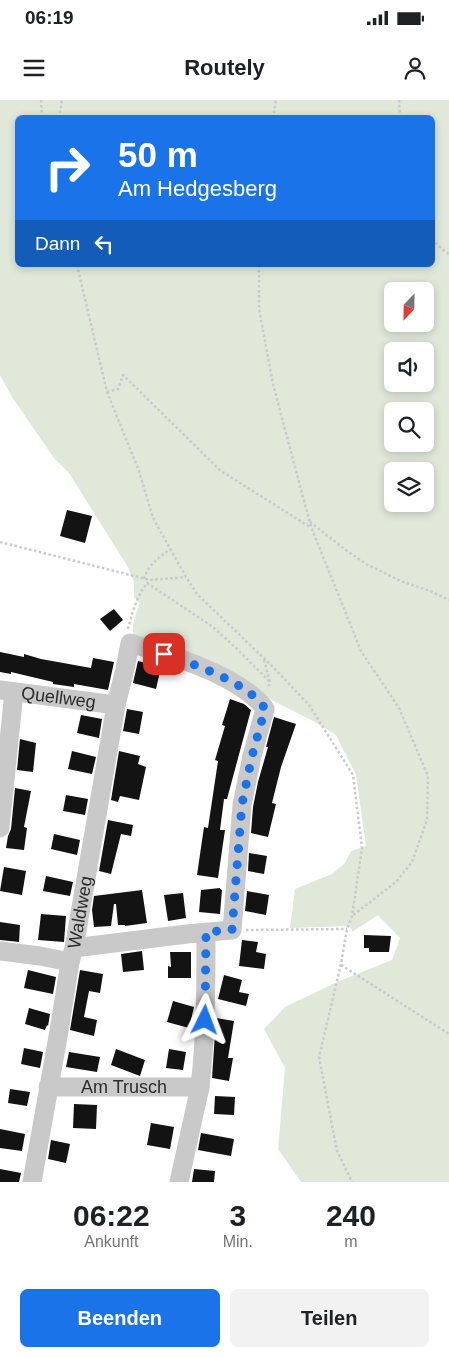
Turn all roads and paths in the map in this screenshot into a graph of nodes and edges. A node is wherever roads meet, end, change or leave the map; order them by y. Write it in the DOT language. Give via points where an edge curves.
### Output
graph roads {
  1 [pos="41,100"];
  2 [pos="62,100"];
  3 [pos="276,100"];
  4 [pos="399,100"];
  5 [pos="42,115"];
  6 [pos="60,115"];
  7 [pos="274,115"];
  8 [pos="400,115"];
  9 [pos="435,242"];
  10 [pos="449,254"];
  11 [pos="77,267"];
  12 [pos="259,267"];
  13 [pos="107,392"];
  14 [pos="310,522"];
  15 [pos="312,527"];
  16 [pos="0,542"];
  17 [pos="170,549"];
  18 [pos="186,577"];
  19 [pos="144,579"];
  20 [pos="149,582"];
  21 [pos="449,600"];
  22 [pos="130,643"];
  23 [pos="264,658"];
  24 [pos="7,691"];
  25 [pos="116,705"];
  26 [pos="0,828"];
  27 [pos="352,916"];
  28 [pos="232,930"];
  29 [pos="347,930"];
  30 [pos="206,932"];
  31 [pos="0,951"];
  32 [pos="72,955"];
  33 [pos="341,964"];
  34 [pos="449,1034"];
  35 [pos="48,1087"];
  36 [pos="200,1087"];
  37 [pos="32,1182"];
  38 [pos="179,1182"];
  39 [pos="352,1182"];
  1 -- 5 [label="path"];
  2 -- 6 [label="path"];
  3 -- 7 [label="path"];
  4 -- 8 [label="path"];
  9 -- 10 [label="path"];
  11 -- 13 [label="path"];
  12 -- 14 [label="path" via="259,309 273,384"];
  13 -- 15 [label="path" via="118,389 123,375 221,471"];
  13 -- 17 [label="path" via="139,471 153,518"];
  14 -- 15 [label="path"];
  14 -- 21 [label="path" via="366,564"];
  15 -- 27 [label="path" via="361,651 399,708 428,776 427,820 412,862 396,882"];
  16 -- 19 [label="path"];
  17 -- 18 [label="path"];
  17 -- 19 [label="path" via="152,563"];
  18 -- 20 [label="path"];
  18 -- 23 [label="path" via="197,594"];
  19 -- 20 [label="path"];
  20 -- 22 [label="path" via="141,592 131,617"];
  20 -- 23 [label="path" via="213,627 270,682"];
  22 -- 25 [label="street, Waldweg"];
  22 -- 28 [label="street" via="234,682 262,703 265,709 242,804"];
  23 -- 27 [label="path" via="309,705 353,775 362,848"];
  24 -- 25 [label="street, Quellweg"];
  24 -- 26 [label="street"];
  25 -- 32 [label="street, Waldweg"];
  27 -- 29 [label="path"];
  28 -- 29 [label="path"];
  28 -- 30 [label="street"];
  29 -- 33 [label="path"];
  30 -- 32 [label="street"];
  30 -- 36 [label="street" via="206,1003"];
  31 -- 32 [label="street" via="40,956"];
  32 -- 35 [label="street, Waldweg"];
  33 -- 34 [label="path"];
  33 -- 39 [label="path" via="320,1057 337,1150"];
  35 -- 36 [label="street, Am Trusch"];
  35 -- 37 [label="street, Waldweg"];
  36 -- 38 [label="street"];
}
